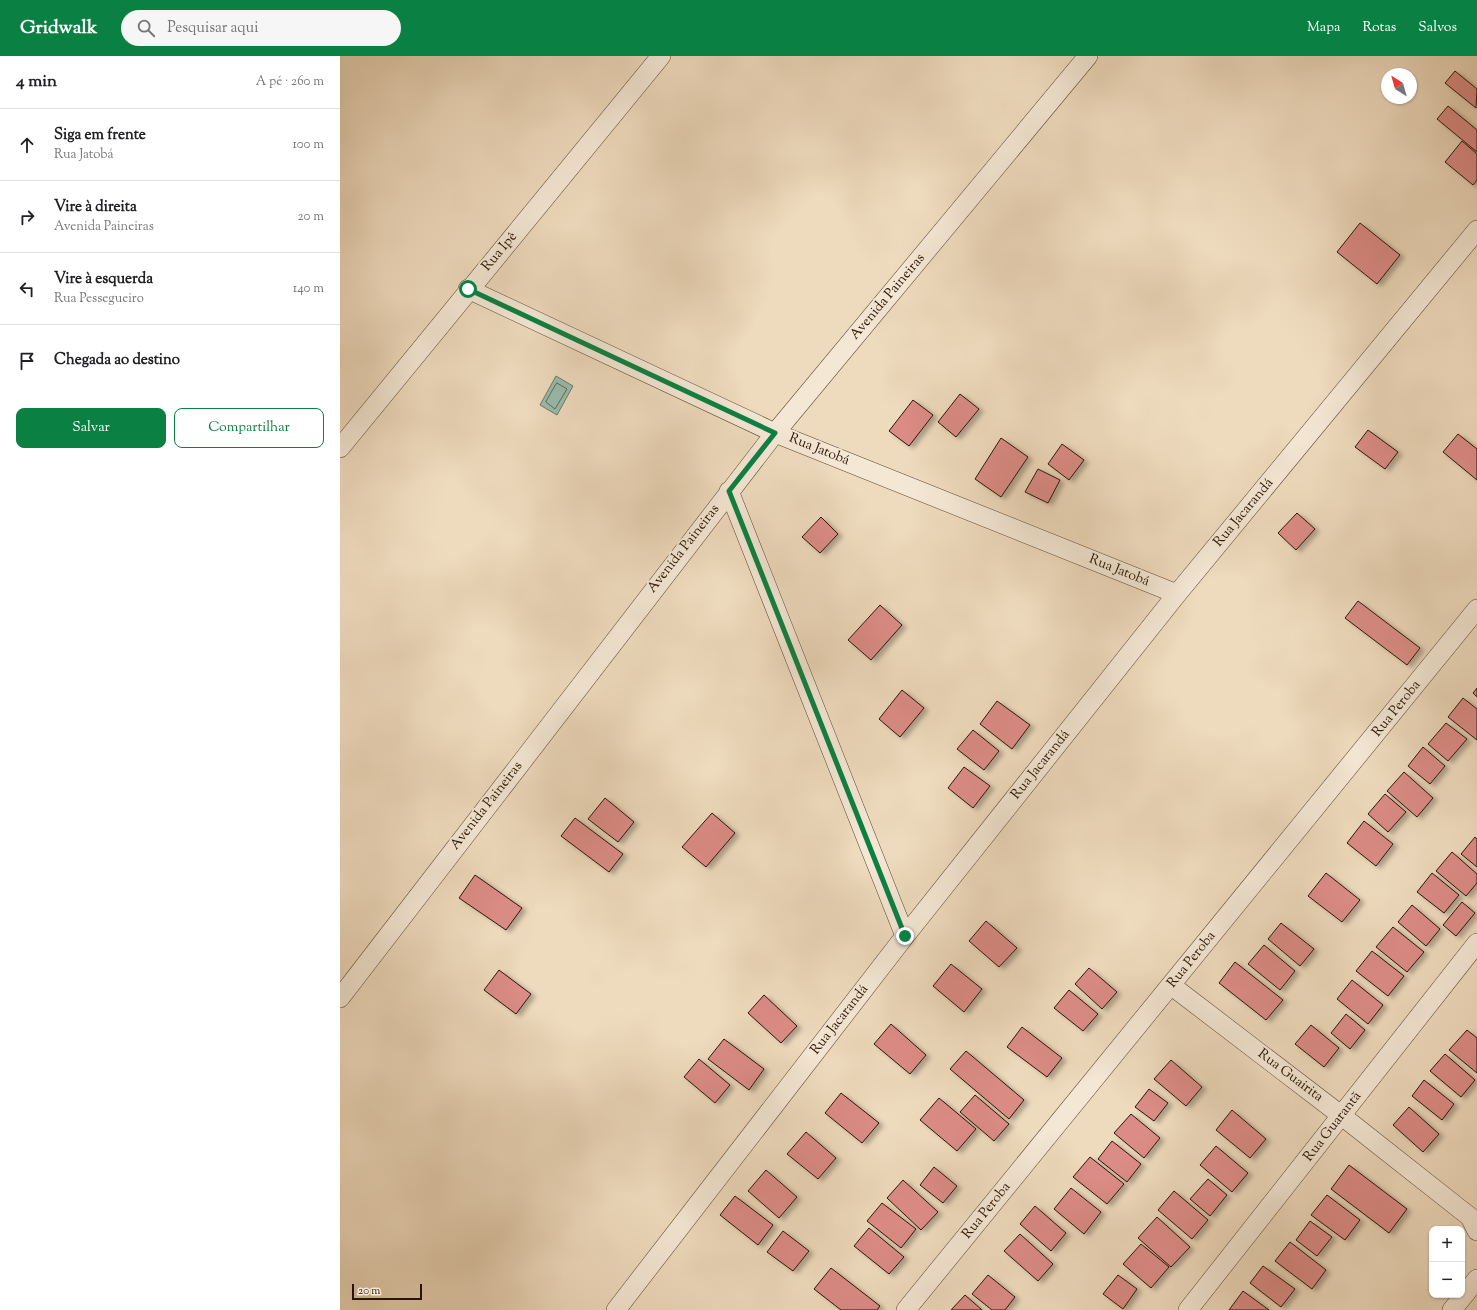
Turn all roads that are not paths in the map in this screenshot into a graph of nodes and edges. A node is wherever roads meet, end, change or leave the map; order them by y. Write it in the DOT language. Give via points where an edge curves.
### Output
graph roads {
  1 [pos="661,56"];
  2 [pos="1088,56"];
  3 [pos="1477,230"];
  4 [pos="468,289"];
  5 [pos="775,433"];
  6 [pos="340,448"];
  7 [pos="729,491"];
  8 [pos="1177,594"];
  9 [pos="1477,609"];
  10 [pos="905,936"];
  11 [pos="1477,943"];
  12 [pos="1172,986"];
  13 [pos="340,998"];
  14 [pos="1342,1116"];
  15 [pos="1477,1231"];
  16 [pos="1477,1279"];
  17 [pos="616,1310"];
  18 [pos="906,1310"];
  19 [pos="1188,1310"];
  20 [pos="1452,1310"];
  1 -- 4 [label="street, Rua Ipê"];
  2 -- 5 [label="street, Avenida Paineiras"];
  3 -- 8 [label="street, Rua Jacarandá"];
  4 -- 5 [label="street, Rua Jatobá"];
  4 -- 6 [label="street, Rua Ipê"];
  5 -- 7 [label="street, Avenida Paineiras"];
  5 -- 8 [label="street, Rua Jatobá"];
  7 -- 10 [label="street"];
  7 -- 13 [label="street, Avenida Paineiras"];
  8 -- 10 [label="street, Rua Jacarandá"];
  9 -- 12 [label="street, Rua Peroba"];
  10 -- 17 [label="street, Rua Jacarandá"];
  11 -- 14 [label="street, Rua Guarantã"];
  12 -- 14 [label="street, Rua Guairita"];
  12 -- 18 [label="street, Rua Peroba"];
  14 -- 15 [label="street, Rua Guairita" via="1470,1217"];
  14 -- 19 [label="street, Rua Guarantã"];
  16 -- 20 [label="street"];
}
